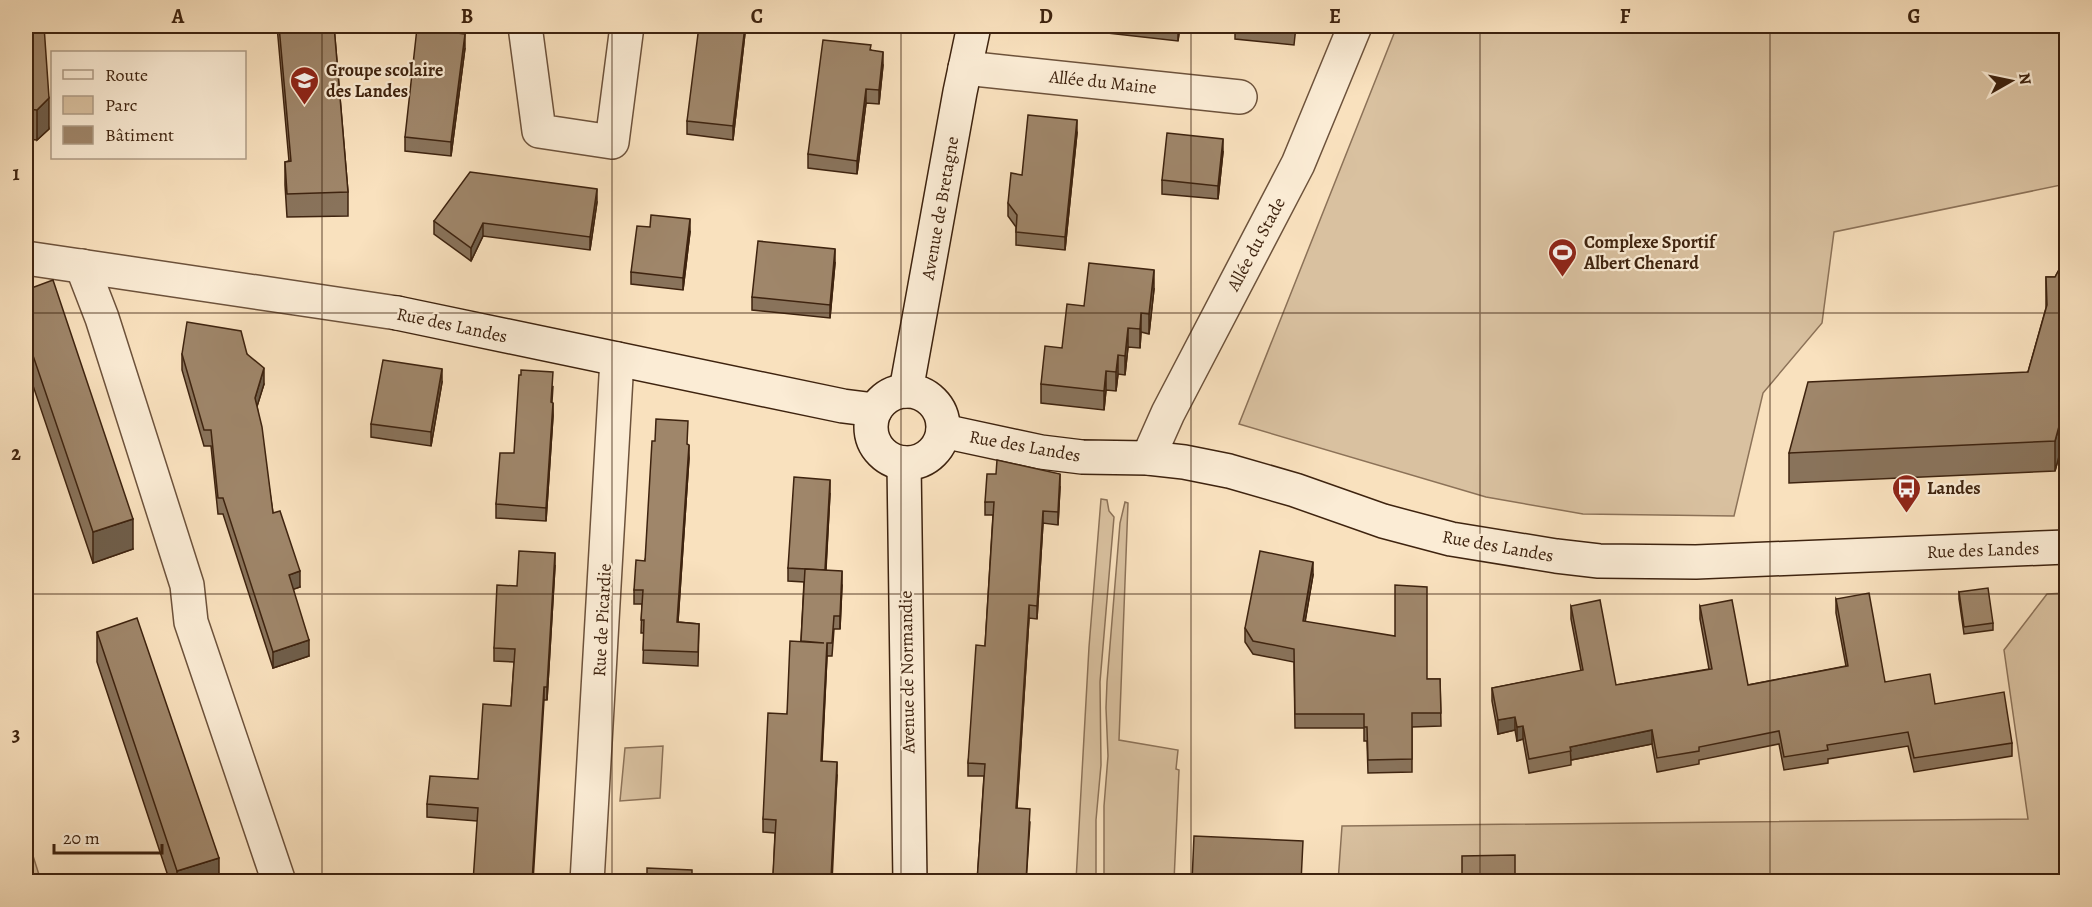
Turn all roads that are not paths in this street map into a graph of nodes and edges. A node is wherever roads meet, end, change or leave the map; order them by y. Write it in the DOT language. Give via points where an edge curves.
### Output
graph roads {
  1 [pos="525,26"];
  2 [pos="627,26"];
  3 [pos="974,26"];
  4 [pos="1355,26"];
  5 [pos="965,68"];
  6 [pos="1240,97"];
  7 [pos="26,258"];
  8 [pos="82,266"];
  9 [pos="617,359"];
  10 [pos="906,391"];
  11 [pos="875,410"];
  12 [pos="943,431"];
  13 [pos="1148,458"];
  14 [pos="904,463"];
  15 [pos="2067,547"];
  16 [pos="279,882"];
  17 [pos="587,882"];
  18 [pos="910,882"];
  1 -- 2 [label="street" via="539,131 612,142"];
  3 -- 5 [label="street, Avenue de Bretagne"];
  4 -- 13 [label="street, Allée du Stade" via="1298,164"];
  5 -- 6 [label="street, Allée du Maine"];
  5 -- 10 [label="street, Avenue de Bretagne"];
  7 -- 8 [label="street, Rue des Landes"];
  8 -- 9 [label="street, Rue des Landes" via="397,313"];
  8 -- 16 [label="street" via="187,585 191,622"];
  9 -- 11 [label="street, Rue des Landes"];
  9 -- 17 [label="street, Rue de Picardie"];
  10 -- 11 [label="street" via="885,398"];
  10 -- 12 [label="street" via="931,400 939,410"];
  11 -- 14 [label="street" via="871,422 874,442 892,459"];
  12 -- 13 [label="street, Rue des Landes" via="1041,452"];
  12 -- 14 [label="street" via="925,458"];
  13 -- 15 [label="street, Rue des Landes" via="1229,471 1451,539 1599,561 1696,562"];
  14 -- 18 [label="street, Avenue de Normandie"];
}
